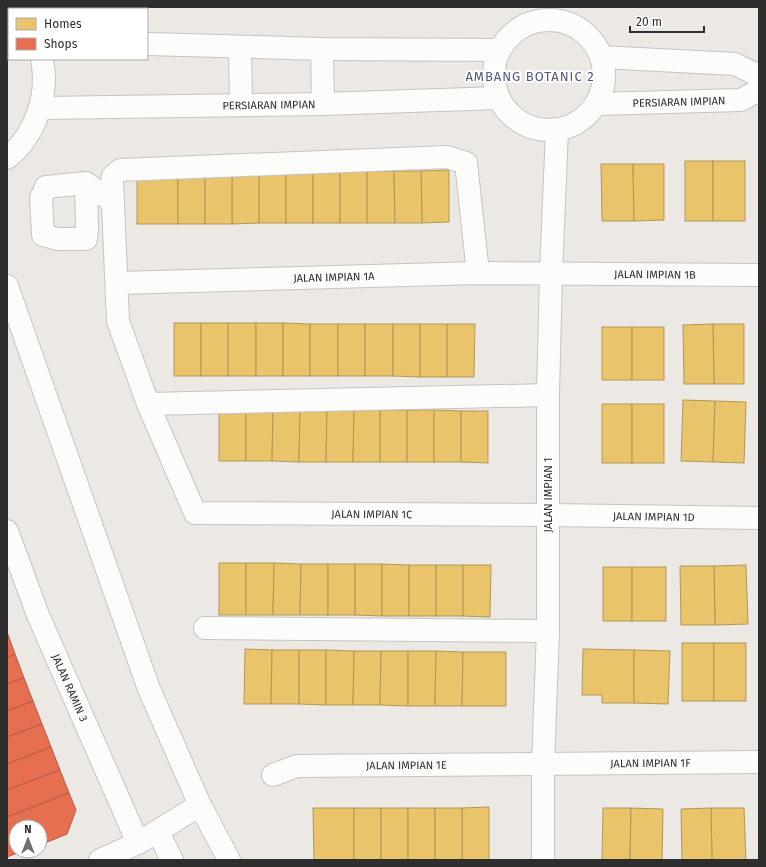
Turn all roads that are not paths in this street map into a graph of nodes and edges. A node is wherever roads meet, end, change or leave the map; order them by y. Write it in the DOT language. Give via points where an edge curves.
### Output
graph roads {
  1 [pos="554,14"];
  2 [pos="148,44"];
  3 [pos="240,47"];
  4 [pos="322,49"];
  5 [pos="499,50"];
  6 [pos="601,57"];
  7 [pos="42,60"];
  8 [pos="759,76"];
  9 [pos="759,90"];
  10 [pos="498,98"];
  11 [pos="241,104"];
  12 [pos="323,104"];
  13 [pos="596,104"];
  14 [pos="40,108"];
  15 [pos="557,129"];
  16 [pos="7,158"];
  17 [pos="86,183"];
  18 [pos="113,202"];
  19 [pos="478,273"];
  20 [pos="551,273"];
  21 [pos="759,275"];
  22 [pos="117,283"];
  23 [pos="7,286"];
  24 [pos="548,396"];
  25 [pos="148,404"];
  26 [pos="548,514"];
  27 [pos="759,518"];
  28 [pos="9,540"];
  29 [pos="205,628"];
  30 [pos="548,631"];
  31 [pos="759,762"];
  32 [pos="542,764"];
  33 [pos="273,776"];
  34 [pos="200,805"];
  35 [pos="158,832"];
  36 [pos="138,842"];
  37 [pos="100,860"];
  38 [pos="172,860"];
  39 [pos="229,860"];
  40 [pos="543,860"];
  1 -- 5 [label="street" via="516,30"];
  1 -- 6 [label="street" via="583,32 594,43"];
  2 -- 3 [label="street"];
  3 -- 4 [label="street"];
  3 -- 11 [label="street"];
  4 -- 5 [label="street"];
  4 -- 12 [label="street"];
  5 -- 10 [label="street" via="493,74"];
  6 -- 8 [label="street" via="735,64"];
  6 -- 13 [label="street" via="604,73 602,89"];
  7 -- 14 [label="street" via="45,74"];
  9 -- 13 [label="street, PERSIARAN IMPIAN" via="741,100"];
  10 -- 12 [label="street, PERSIARAN IMPIAN"];
  10 -- 15 [label="street" via="516,120 542,130"];
  11 -- 12 [label="street, PERSIARAN IMPIAN"];
  11 -- 14 [label="street, PERSIARAN IMPIAN"];
  13 -- 15 [label="street" via="586,116 572,125"];
  14 -- 16 [label="street" via="30,132"];
  15 -- 20 [label="street, JALAN IMPIAN 1"];
  17 -- 18 [label="street"];
  18 -- 19 [label="street" via="113,176 120,170 447,157 466,163"];
  18 -- 22 [label="street"];
  19 -- 20 [label="street, JALAN IMPIAN 1A"];
  19 -- 22 [label="street, JALAN IMPIAN 1A"];
  20 -- 21 [label="street, JALAN IMPIAN 1B"];
  20 -- 24 [label="street, JALAN IMPIAN 1"];
  22 -- 25 [label="street" via="118,321"];
  23 -- 34 [label="street" via="149,689"];
  24 -- 25 [label="street"];
  24 -- 26 [label="street, JALAN IMPIAN 1"];
  25 -- 26 [label="street, JALAN IMPIAN 1C" via="195,512"];
  26 -- 27 [label="street, JALAN IMPIAN 1D"];
  26 -- 30 [label="street, JALAN IMPIAN 1"];
  28 -- 36 [label="street, JALAN RAMIN 3" via="38,614"];
  29 -- 30 [label="street"];
  30 -- 32 [label="street, JALAN IMPIAN 1"];
  31 -- 32 [label="street, JALAN IMPIAN 1F"];
  32 -- 33 [label="street, JALAN IMPIAN 1E" via="297,766"];
  32 -- 40 [label="street, JALAN IMPIAN 1"];
  34 -- 35 [label="street"];
  34 -- 39 [label="street"];
  35 -- 36 [label="street"];
  35 -- 38 [label="street"];
  36 -- 37 [label="street"];
}
